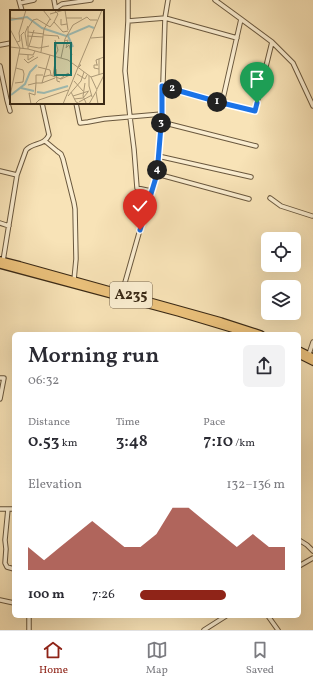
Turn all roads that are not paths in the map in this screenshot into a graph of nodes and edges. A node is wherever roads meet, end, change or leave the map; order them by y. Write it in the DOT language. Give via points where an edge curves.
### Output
graph roads {
  1 [pos="34,0"];
  2 [pos="54,0"];
  3 [pos="86,0"];
  4 [pos="91,0"];
  5 [pos="128,0"];
  6 [pos="168,0"];
  7 [pos="215,0"];
  8 [pos="19,2"];
  9 [pos="62,4"];
  10 [pos="56,10"];
  11 [pos="164,18"];
  12 [pos="241,19"];
  13 [pos="128,21"];
  14 [pos="237,38"];
  15 [pos="272,42"];
  16 [pos="10,43"];
  17 [pos="0,45"];
  18 [pos="0,66"];
  19 [pos="162,86"];
  20 [pos="6,94"];
  21 [pos="0,95"];
  22 [pos="222,103"];
  23 [pos="42,104"];
  24 [pos="76,104"];
  25 [pos="313,106"];
  26 [pos="10,112"];
  27 [pos="162,114"];
  28 [pos="130,117"];
  29 [pos="161,122"];
  30 [pos="45,141"];
  31 [pos="256,146"];
  32 [pos="158,156"];
  33 [pos="0,171"];
  34 [pos="157,174"];
  35 [pos="17,175"];
  36 [pos="251,177"];
  37 [pos="151,191"];
  38 [pos="270,198"];
  39 [pos="249,200"];
  40 [pos="313,216"];
  41 [pos="0,223"];
  42 [pos="9,226"];
  43 [pos="1,262"];
  44 [pos="74,280"];
  45 [pos="122,293"];
  46 [pos="144,301"];
  47 [pos="243,332"];
  48 [pos="255,332"];
  49 [pos="313,342"];
  50 [pos="301,351"];
  51 [pos="301,355"];
  52 [pos="311,356"];
  53 [pos="313,362"];
  54 [pos="0,378"];
  55 [pos="0,399"];
  56 [pos="0,509"];
  57 [pos="8,509"];
  58 [pos="12,509"];
  59 [pos="301,541"];
  60 [pos="313,551"];
  61 [pos="313,558"];
  62 [pos="301,565"];
  63 [pos="12,568"];
  64 [pos="0,600"];
  65 [pos="12,603"];
  66 [pos="29,618"];
  67 [pos="223,618"];
  68 [pos="269,618"];
  69 [pos="29,630"];
  70 [pos="204,630"];
  71 [pos="278,630"];
  1 -- 8 [label="street"];
  2 -- 9 [label="street"];
  2 -- 10 [label="street"];
  3 -- 4 [label="street"];
  3 -- 9 [label="street"];
  5 -- 13 [label="street"];
  6 -- 11 [label="street"];
  7 -- 12 [label="street"];
  9 -- 10 [label="street"];
  11 -- 13 [label="street"];
  11 -- 14 [label="street"];
  11 -- 19 [label="street"];
  12 -- 14 [label="street"];
  12 -- 15 [label="street"];
  13 -- 28 [label="street" via="125,72"];
  14 -- 22 [label="street"];
  15 -- 22 [label="street" via="255,111"];
  15 -- 25 [label="street" via="292,63"];
  16 -- 17 [label="street"];
  18 -- 20 [label="street"];
  19 -- 22 [label="street"];
  19 -- 27 [label="street"];
  20 -- 21 [label="street"];
  20 -- 26 [label="street"];
  23 -- 30 [label="street" via="49,135"];
  24 -- 28 [label="street" via="80,123"];
  27 -- 28 [label="street"];
  27 -- 29 [label="street"];
  28 -- 37 [label="street" via="137,188"];
  29 -- 31 [label="street"];
  29 -- 32 [label="street"];
  30 -- 35 [label="street" via="27,148"];
  30 -- 44 [label="street" via="61,154 75,209"];
  32 -- 34 [label="street"];
  32 -- 36 [label="street"];
  33 -- 35 [label="street"];
  34 -- 37 [label="street"];
  34 -- 39 [label="street"];
  35 -- 42 [label="street"];
  37 -- 45 [label="street"];
  38 -- 40 [label="street" via="281,206"];
  41 -- 42 [label="street"];
  42 -- 43 [label="street"];
  43 -- 44 [label="highway, A235"];
  43 -- 46 [label="highway, A235"];
  44 -- 45 [label="highway, A235"];
  45 -- 46 [label="highway, A235"];
  46 -- 47 [label="highway, A235"];
  46 -- 48 [label="highway, A235"];
  49 -- 52 [label="street"];
  50 -- 52 [label="highway"];
  51 -- 53 [label="highway"];
  54 -- 55 [label="street" via="4,378"];
  56 -- 57 [label="street"];
  57 -- 58 [label="street"];
  57 -- 63 [label="street" via="5,563"];
  59 -- 60 [label="street"];
  61 -- 62 [label="street"];
  64 -- 65 [label="street"];
  66 -- 69 [label="street"];
  67 -- 70 [label="street"];
  68 -- 71 [label="street"];
}
